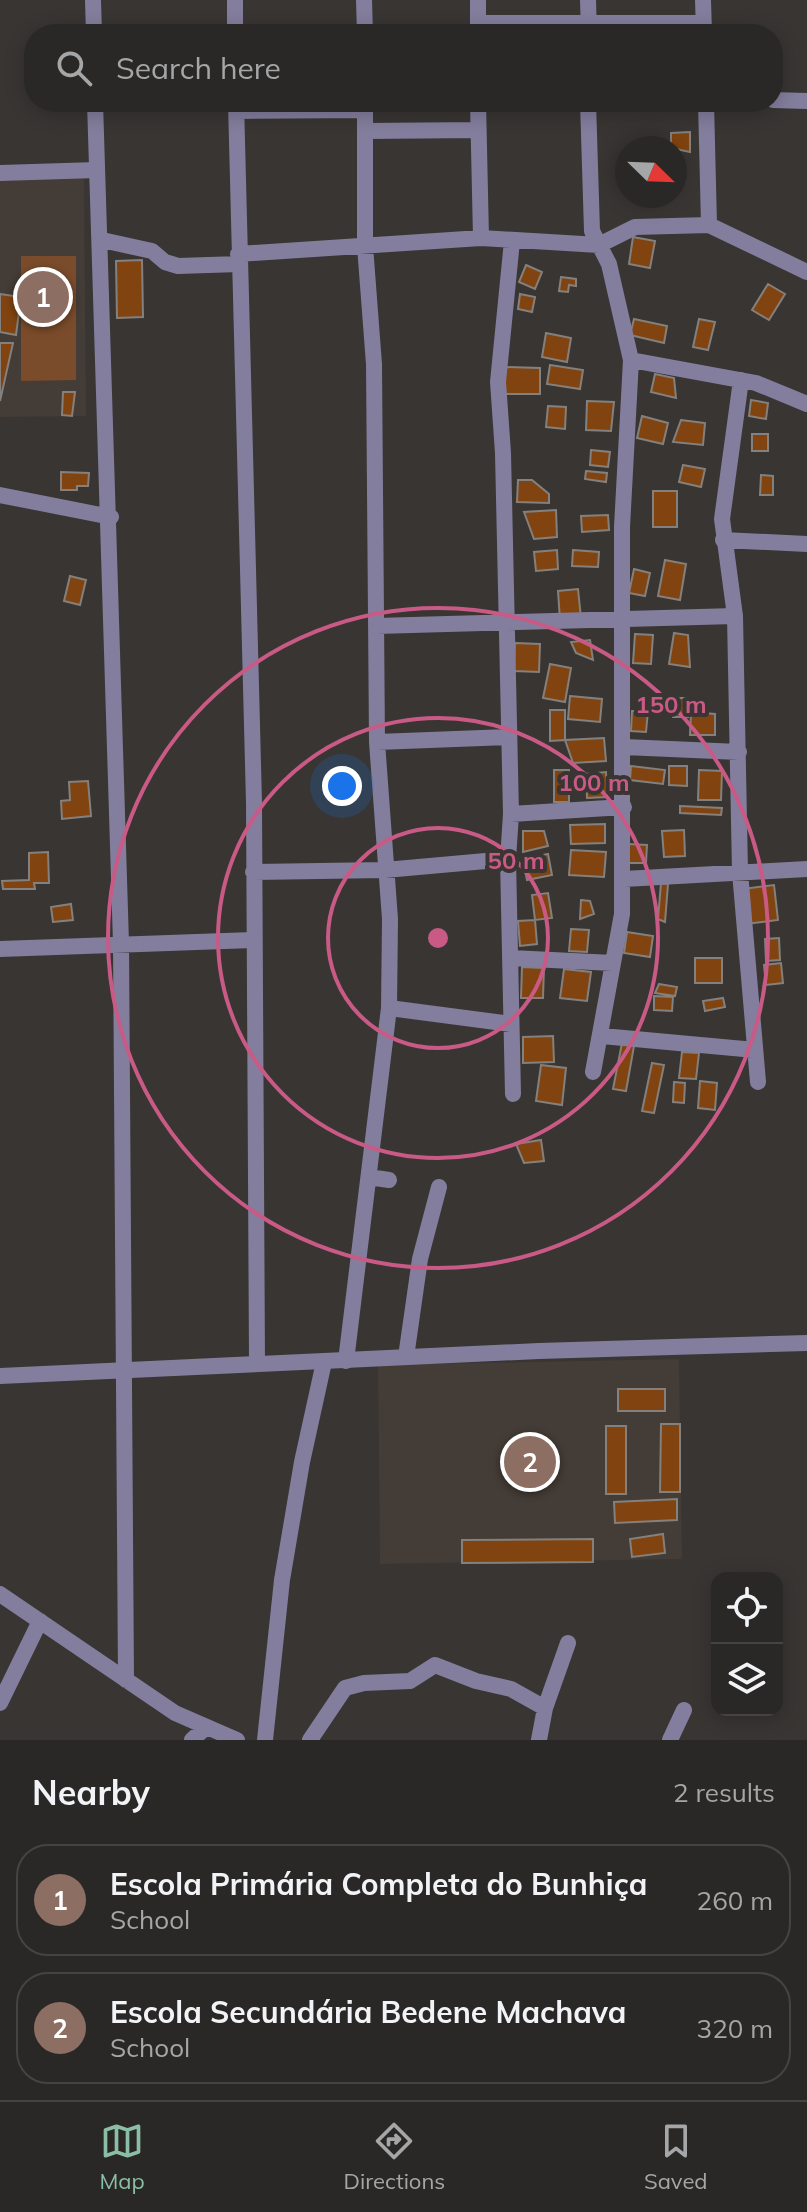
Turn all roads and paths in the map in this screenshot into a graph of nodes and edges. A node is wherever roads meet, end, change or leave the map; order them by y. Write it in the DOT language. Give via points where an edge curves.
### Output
graph roads {
  1 [pos="93,0"];
  2 [pos="235,0"];
  3 [pos="364,0"];
  4 [pos="478,0"];
  5 [pos="588,0"];
  6 [pos="703,0"];
  7 [pos="94,24"];
  8 [pos="235,24"];
  9 [pos="365,24"];
  10 [pos="478,24"];
  11 [pos="589,24"];
  12 [pos="703,24"];
  13 [pos="783,100"];
  14 [pos="807,101"];
  15 [pos="95,112"];
  16 [pos="236,112"];
  17 [pos="365,112"];
  18 [pos="478,112"];
  19 [pos="588,112"];
  20 [pos="706,112"];
  21 [pos="478,130"];
  22 [pos="366,131"];
  23 [pos="97,170"];
  24 [pos="0,173"];
  25 [pos="709,225"];
  26 [pos="481,238"];
  27 [pos="102,240"];
  28 [pos="512,241"];
  29 [pos="599,245"];
  30 [pos="365,246"];
  31 [pos="239,259"];
  32 [pos="807,272"];
  33 [pos="631,360"];
  34 [pos="741,380"];
  35 [pos="807,404"];
  36 [pos="0,495"];
  37 [pos="111,517"];
  38 [pos="723,540"];
  39 [pos="807,544"];
  40 [pos="735,616"];
  41 [pos="622,621"];
  42 [pos="506,623"];
  43 [pos="376,626"];
  44 [pos="508,737"];
  45 [pos="377,742"];
  46 [pos="624,747"];
  47 [pos="739,752"];
  48 [pos="624,807"];
  49 [pos="511,814"];
  50 [pos="508,859"];
  51 [pos="807,869"];
  52 [pos="385,870"];
  53 [pos="253,872"];
  54 [pos="740,872"];
  55 [pos="624,879"];
  56 [pos="253,940"];
  57 [pos="121,943"];
  58 [pos="0,949"];
  59 [pos="511,958"];
  60 [pos="613,963"];
  61 [pos="389,1008"];
  62 [pos="511,1024"];
  63 [pos="602,1036"];
  64 [pos="755,1050"];
  65 [pos="593,1072"];
  66 [pos="758,1082"];
  67 [pos="513,1094"];
  68 [pos="369,1177"];
  69 [pos="389,1180"];
  70 [pos="439,1187"];
  71 [pos="807,1343"];
  72 [pos="406,1357"];
  73 [pos="346,1361"];
  74 [pos="324,1362"];
  75 [pos="257,1363"];
  76 [pos="123,1372"];
  77 [pos="0,1376"];
  78 [pos="0,1594"];
  79 [pos="40,1621"];
  80 [pos="568,1643"];
  81 [pos="126,1680"];
  82 [pos="0,1703"];
  83 [pos="545,1708"];
  84 [pos="684,1710"];
  85 [pos="205,1728"];
  86 [pos="192,1740"];
  87 [pos="237,1740"];
  88 [pos="265,1740"];
  89 [pos="310,1740"];
  90 [pos="539,1740"];
  91 [pos="670,1740"];
  1 -- 7 [label="street"];
  2 -- 8 [label="street"];
  3 -- 9 [label="street"];
  4 -- 10 [label="street"];
  5 -- 11 [label="street"];
  6 -- 12 [label="street"];
  13 -- 14 [label="street"];
  15 -- 23 [label="street"];
  16 -- 31 [label="street"];
  17 -- 22 [label="street"];
  18 -- 21 [label="street"];
  19 -- 29 [label="street" via="589,212"];
  20 -- 25 [label="street"];
  21 -- 22 [label="street"];
  21 -- 26 [label="street"];
  22 -- 30 [label="street"];
  23 -- 24 [label="street"];
  23 -- 27 [label="street"];
  25 -- 29 [label="street" via="635,227"];
  25 -- 32 [label="street"];
  26 -- 28 [label="street"];
  26 -- 30 [label="street"];
  27 -- 31 [label="street" via="152,251 178,266"];
  27 -- 37 [label="street"];
  28 -- 29 [label="street"];
  28 -- 42 [label="street" via="498,382"];
  29 -- 33 [label="street" via="609,264"];
  30 -- 31 [label="street"];
  30 -- 43 [label="street" via="374,364"];
  31 -- 53 [label="street"];
  33 -- 34 [label="street"];
  33 -- 41 [label="street"];
  34 -- 35 [label="street"];
  34 -- 38 [label="street"];
  36 -- 37 [label="street"];
  37 -- 57 [label="street"];
  38 -- 39 [label="street"];
  38 -- 40 [label="street"];
  40 -- 41 [label="street"];
  40 -- 47 [label="street"];
  41 -- 42 [label="street"];
  41 -- 46 [label="street"];
  42 -- 43 [label="street"];
  42 -- 44 [label="street"];
  43 -- 45 [label="street"];
  44 -- 45 [label="street"];
  44 -- 49 [label="street"];
  45 -- 52 [label="street"];
  46 -- 47 [label="street"];
  46 -- 48 [label="street"];
  47 -- 54 [label="street"];
  48 -- 49 [label="street"];
  48 -- 55 [label="street"];
  49 -- 50 [label="street"];
  50 -- 52 [label="street"];
  50 -- 59 [label="street"];
  51 -- 54 [label="street"];
  52 -- 53 [label="street"];
  52 -- 61 [label="street"];
  53 -- 56 [label="street"];
  54 -- 55 [label="street"];
  54 -- 64 [label="street"];
  55 -- 60 [label="street"];
  56 -- 57 [label="street"];
  56 -- 75 [label="street"];
  57 -- 58 [label="street"];
  57 -- 76 [label="street"];
  59 -- 60 [label="street"];
  59 -- 62 [label="street"];
  60 -- 63 [label="street"];
  61 -- 62 [label="street"];
  61 -- 68 [label="street"];
  62 -- 67 [label="street"];
  63 -- 64 [label="street"];
  63 -- 65 [label="street"];
  64 -- 66 [label="street"];
  68 -- 69 [label="street"];
  68 -- 73 [label="street"];
  70 -- 72 [label="street" via="420,1259"];
  71 -- 72 [label="street"];
  72 -- 73 [label="street"];
  73 -- 74 [label="street"];
  74 -- 75 [label="street"];
  74 -- 88 [label="street" via="282,1580"];
  75 -- 76 [label="street"];
  76 -- 77 [label="street"];
  76 -- 81 [label="street"];
  78 -- 79 [label="street"];
  79 -- 81 [label="street"];
  79 -- 82 [label="street"];
  80 -- 83 [label="street"];
  81 -- 85 [label="street"];
  83 -- 89 [label="street" via="511,1689 435,1665 410,1681 345,1688"];
  83 -- 90 [label="street"];
  84 -- 91 [label="street"];
  85 -- 86 [label="street"];
  85 -- 87 [label="street"];
}
